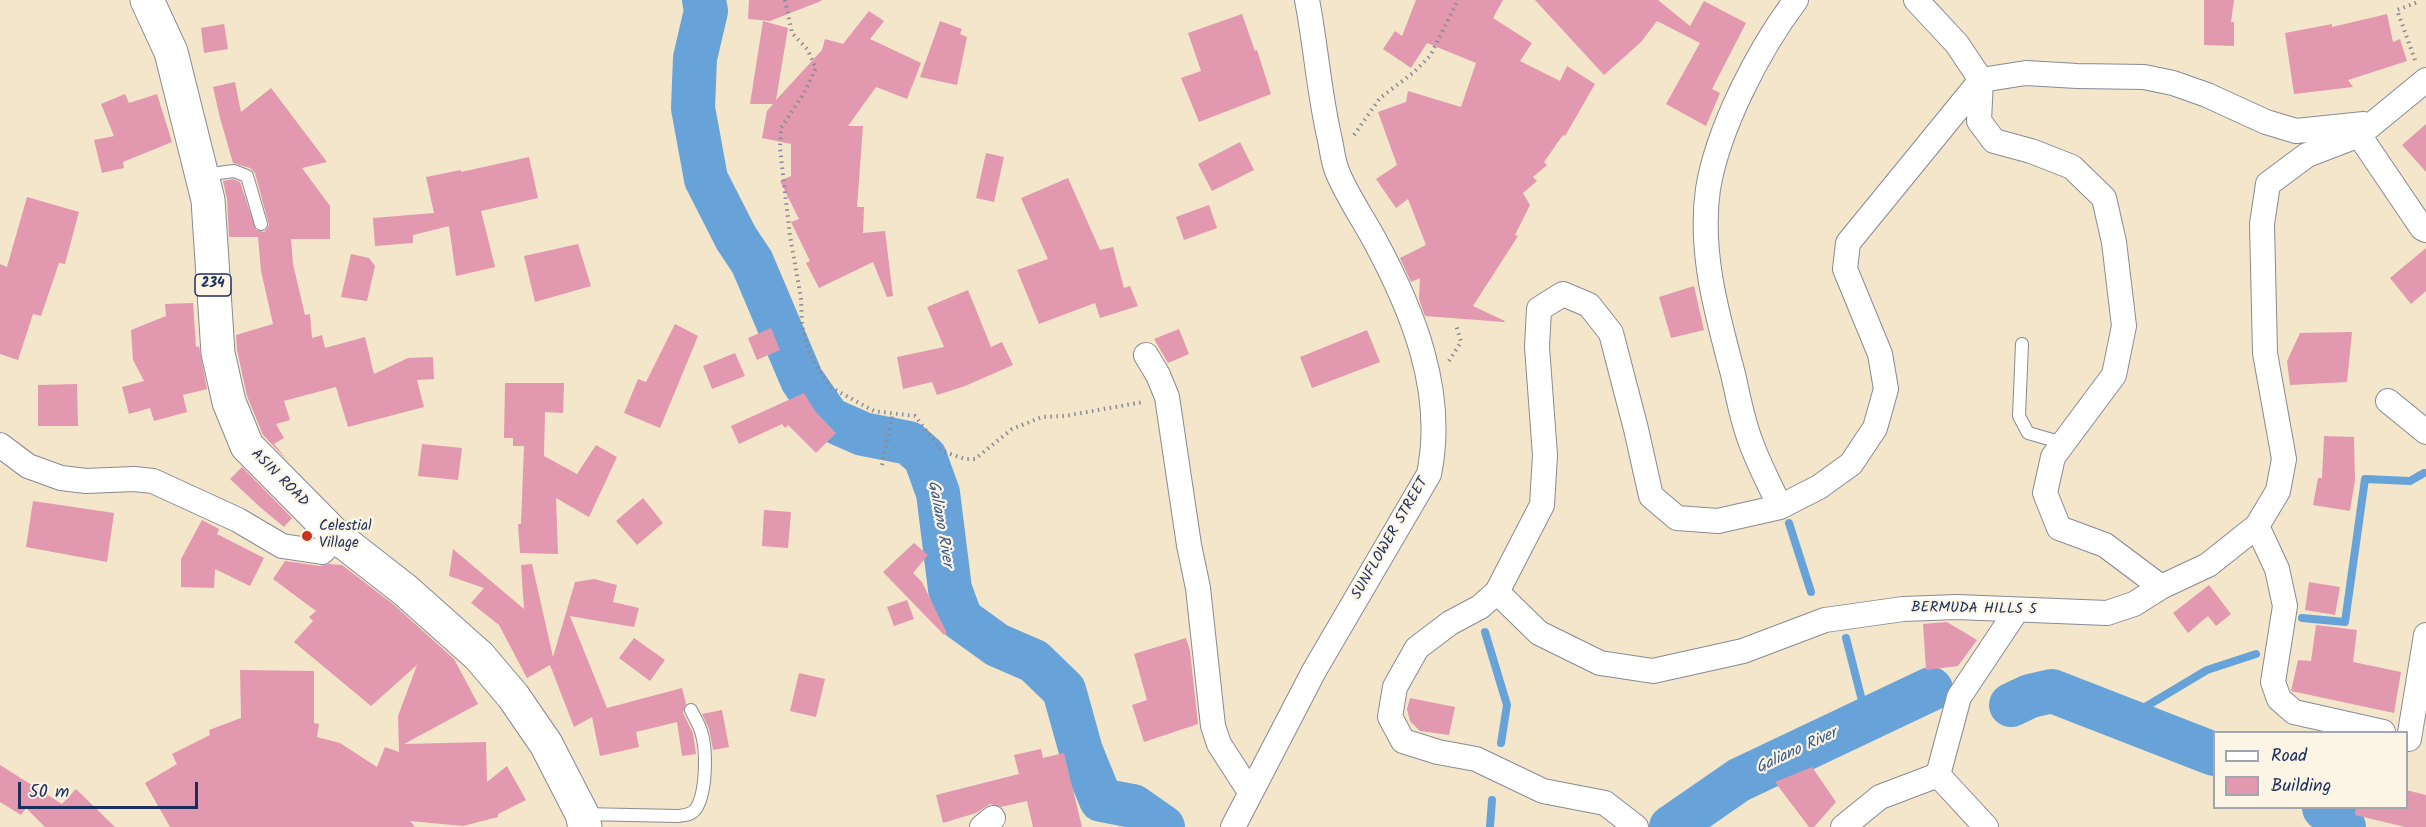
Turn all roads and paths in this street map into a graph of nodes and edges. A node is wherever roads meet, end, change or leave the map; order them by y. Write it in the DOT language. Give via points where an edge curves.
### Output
graph roads {
  1 [pos="147,0"];
  2 [pos="785,0"];
  3 [pos="1307,0"];
  4 [pos="1458,0"];
  5 [pos="1797,0"];
  6 [pos="1916,0"];
  7 [pos="2417,0"];
  8 [pos="2408,42"];
  9 [pos="1981,80"];
  10 [pos="2426,80"];
  11 [pos="2368,129"];
  12 [pos="1337,171"];
  13 [pos="201,175"];
  14 [pos="261,224"];
  15 [pos="2426,230"];
  16 [pos="2022,344"];
  17 [pos="1146,355"];
  18 [pos="1167,397"];
  19 [pos="2388,401"];
  20 [pos="893,412"];
  21 [pos="2426,432"];
  22 [pos="2063,443"];
  23 [pos="0,445"];
  24 [pos="882,465"];
  25 [pos="1780,507"];
  26 [pos="2257,526"];
  27 [pos="337,537"];
  28 [pos="2161,587"];
  29 [pos="1497,592"];
  30 [pos="2016,610"];
  31 [pos="2426,635"];
  32 [pos="691,710"];
  33 [pos="2379,731"];
  34 [pos="2414,740"];
  35 [pos="1938,775"];
  36 [pos="1250,792"];
  37 [pos="584,821"];
  38 [pos="1236,821"];
  39 [pos="1636,827"];
  40 [pos="1843,827"];
  41 [pos="1986,827"];
  1 -- 13 [label="main road, ASIN ROAD / 234" via="171,51"];
  2 -- 20 [label="path" via="792,33 807,49 816,68 781,128 802,326 810,355 830,387 874,411"];
  3 -- 12 [label="street, SUNFLOWER STREET"];
  4 -- 12 [label="path" via="1430,56 1380,98 1348,145"];
  5 -- 25 [label="street" via="1780,22 1740,95 1719,144 1708,189 1706,238 1714,303 1750,440"];
  6 -- 9 [label="street" via="1957,44"];
  7 -- 8 [label="path" via="2397,10"];
  9 -- 11 [label="street" via="2026,73 2144,77 2207,95 2296,131"];
  9 -- 22 [label="street" via="1979,121 1994,141 2073,167 2104,198 2114,242 2124,326 2114,375"];
  9 -- 25 [label="street" via="1848,243 1845,269 1880,354 1886,389 1875,428 1851,464 1819,488"];
  10 -- 11 [label="street"];
  11 -- 15 [label="street"];
  11 -- 26 [label="street, BERMUDA HILLS 5" via="2307,155 2268,184 2262,224 2265,352 2284,459 2278,491"];
  12 -- 36 [label="street, SUNFLOWER STREET" via="1389,268 1422,347 1431,393 1433,454 1429,474 1339,626"];
  13 -- 14 [label="lane" via="234,171 247,176"];
  13 -- 27 [label="main road, ASIN ROAD / 234" via="208,200 218,353 229,402 247,446"];
  16 -- 22 [label="lane" via="2019,416 2028,433"];
  17 -- 18 [label="street"];
  18 -- 20 [label="path" via="1042,417 1012,429 975,459 942,452 915,416"];
  18 -- 36 [label="street" via="1198,588 1213,726 1219,744"];
  19 -- 21 [label="street"];
  20 -- 24 [label="path"];
  22 -- 28 [label="street" via="2053,457 2045,493 2059,528 2104,545"];
  23 -- 27 [label="street" via="28,466 61,478 153,481 238,520 282,546 322,552"];
  25 -- 29 [label="street" via="1718,521 1677,518 1651,496 1611,333 1589,305 1563,294 1539,309 1537,347 1545,455 1542,505"];
  26 -- 28 [label="street, BERMUDA HILLS 5" via="2208,565"];
  26 -- 33 [label="street" via="2277,569 2285,606 2273,682 2279,699 2294,712"];
  27 -- 37 [label="main road, ASIN ROAD / 234" via="405,590 479,656 546,744"];
  28 -- 30 [label="street, BERMUDA HILLS 5" via="2134,604 2107,613"];
  29 -- 30 [label="street, BERMUDA HILLS 5" via="1539,633 1600,663 1653,671 1743,651 1825,620 1903,609"];
  29 -- 39 [label="street" via="1417,648 1395,687 1390,717 1403,741 1476,759 1543,791 1605,802"];
  30 -- 35 [label="street" via="1959,698"];
  31 -- 34 [label="street"];
  32 -- 37 [label="lane" via="702,732 705,751 705,772 695,810 678,816"];
  35 -- 40 [label="street" via="1880,797"];
  35 -- 41 [label="street"];
  36 -- 38 [label="street, SUNFLOWER STREET"];
}
